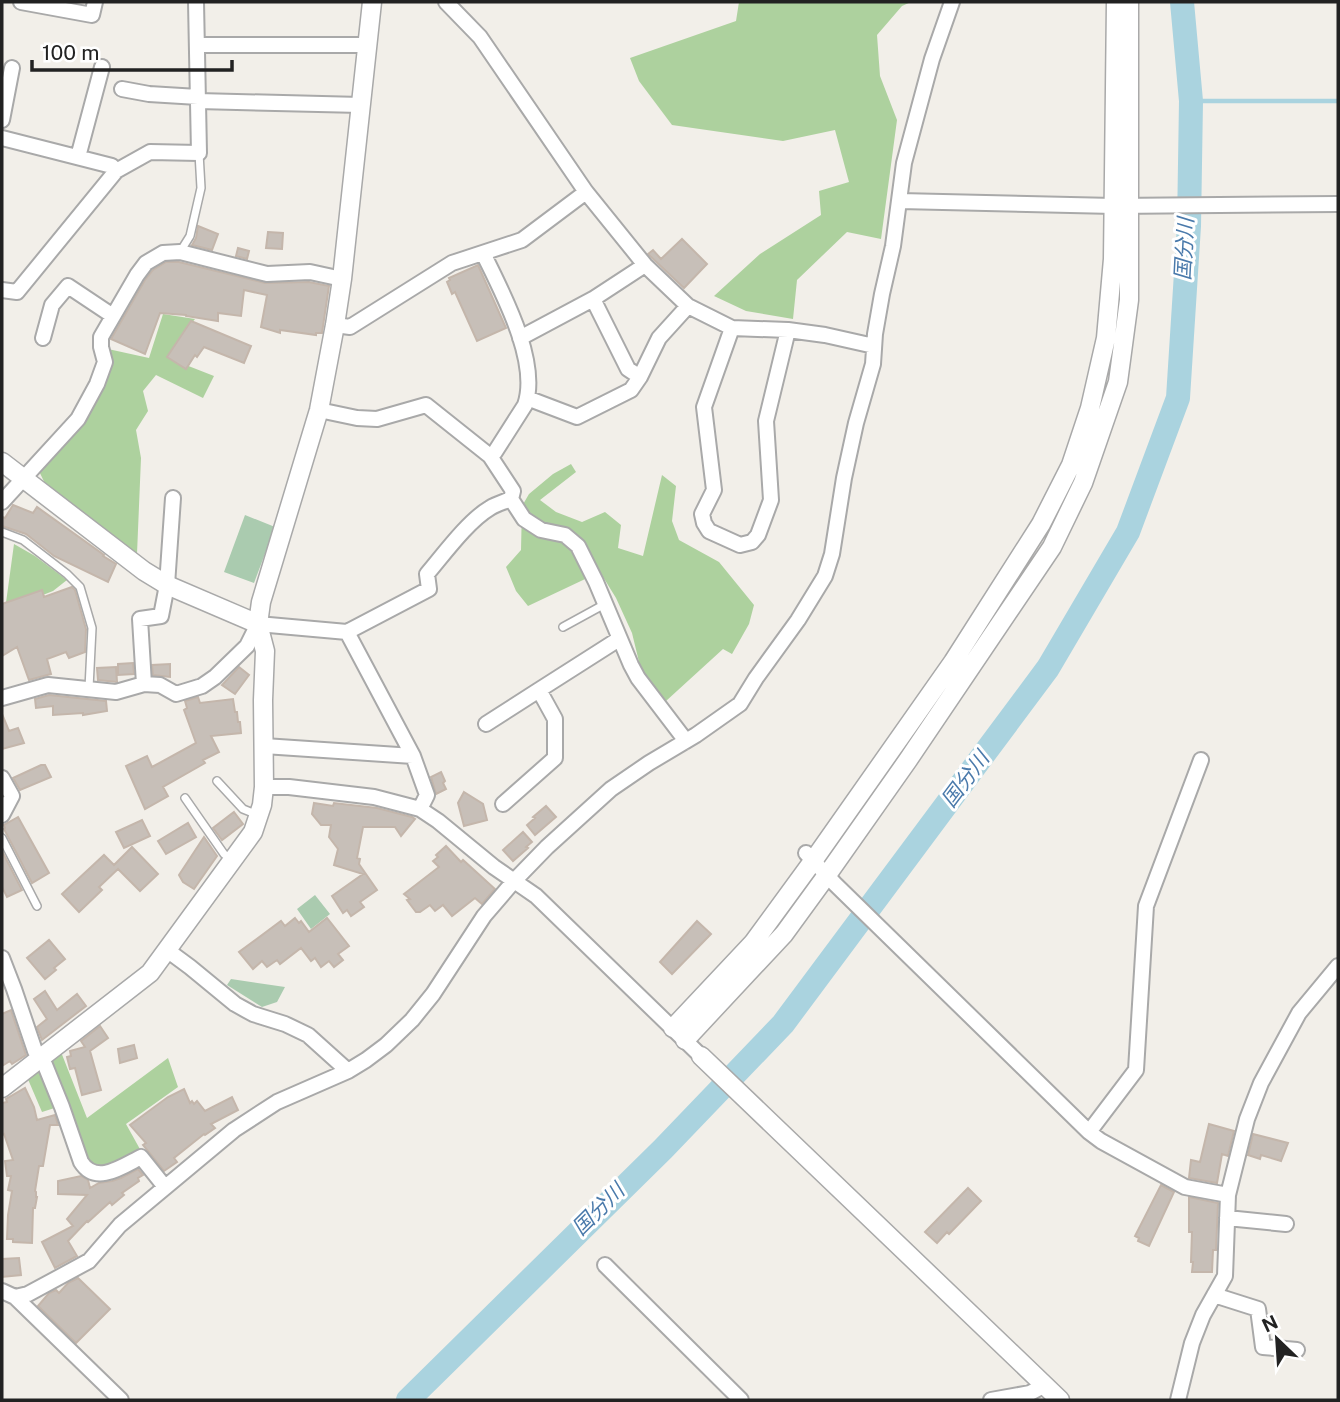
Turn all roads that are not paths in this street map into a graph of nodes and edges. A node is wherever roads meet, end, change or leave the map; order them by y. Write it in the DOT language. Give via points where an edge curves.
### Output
graph roads {
  1 [pos="21,2"];
  2 [pos="95,2"];
  3 [pos="196,2"];
  4 [pos="372,2"];
  5 [pos="446,2"];
  6 [pos="952,2"];
  7 [pos="1116,2"];
  8 [pos="1129,2"];
  9 [pos="197,45"];
  10 [pos="367,45"];
  11 [pos="102,67"];
  12 [pos="12,68"];
  13 [pos="122,89"];
  14 [pos="198,99"];
  15 [pos="361,105"];
  16 [pos="2,120"];
  17 [pos="2,138"];
  18 [pos="199,153"];
  19 [pos="78,158"];
  20 [pos="116,171"];
  21 [pos="586,192"];
  22 [pos="900,201"];
  23 [pos="1338,204"];
  24 [pos="1129,206"];
  25 [pos="180,252"];
  26 [pos="483,253"];
  27 [pos="645,265"];
  28 [pos="342,279"];
  29 [pos="2,290"];
  30 [pos="593,299"];
  31 [pos="688,306"];
  32 [pos="113,316"];
  33 [pos="335,325"];
  34 [pos="732,328"];
  35 [pos="788,330"];
  36 [pos="43,338"];
  37 [pos="520,338"];
  38 [pos="874,346"];
  39 [pos="640,377"];
  40 [pos="527,398"];
  41 [pos="320,410"];
  42 [pos="491,456"];
  43 [pos="2,462"];
  44 [pos="24,477"];
  45 [pos="173,498"];
  46 [pos="511,499"];
  47 [pos="2,502"];
  48 [pos="2,532"];
  49 [pos="167,585"];
  50 [pos="605,604"];
  51 [pos="258,624"];
  52 [pos="563,627"];
  53 [pos="346,632"];
  54 [pos="619,639"];
  55 [pos="144,684"];
  56 [pos="89,688"];
  57 [pos="539,690"];
  58 [pos="2,698"];
  59 [pos="486,724"];
  60 [pos="685,741"];
  61 [pos="264,746"];
  62 [pos="412,755"];
  63 [pos="1201,760"];
  64 [pos="2,778"];
  65 [pos="217,780"];
  66 [pos="264,787"];
  67 [pos="185,798"];
  68 [pos="503,804"];
  69 [pos="420,809"];
  70 [pos="2,815"];
  71 [pos="259,816"];
  72 [pos="2,838"];
  73 [pos="809,857"];
  74 [pos="233,860"];
  75 [pos="827,875"];
  76 [pos="513,881"];
  77 [pos="37,906"];
  78 [pos="167,950"];
  79 [pos="2,958"];
  80 [pos="1338,966"];
  81 [pos="679,1034"];
  82 [pos="701,1056"];
  83 [pos="40,1057"];
  84 [pos="348,1071"];
  85 [pos="2,1088"];
  86 [pos="1089,1132"];
  87 [pos="165,1187"];
  88 [pos="1228,1195"];
  89 [pos="1227,1218"];
  90 [pos="1286,1224"];
  91 [pos="604,1265"];
  92 [pos="9,1294"];
  93 [pos="1214,1295"];
  94 [pos="1297,1349"];
  95 [pos="1045,1385"];
  96 [pos="121,1400"];
  97 [pos="741,1400"];
  98 [pos="990,1400"];
  99 [pos="1060,1400"];
  100 [pos="1178,1400"];
  1 -- 2 [label="street" via="92,15"];
  3 -- 9 [label="street"];
  4 -- 10 [label="street"];
  5 -- 21 [label="street" via="480,37"];
  6 -- 22 [label="street" via="904,163"];
  7 -- 24 [label="street"];
  8 -- 24 [label="street"];
  9 -- 10 [label="street"];
  9 -- 14 [label="street"];
  10 -- 15 [label="street"];
  11 -- 19 [label="street"];
  12 -- 16 [label="street"];
  13 -- 14 [label="street"];
  14 -- 15 [label="street"];
  14 -- 18 [label="street"];
  15 -- 28 [label="street"];
  17 -- 19 [label="street"];
  18 -- 20 [label="street" via="150,152"];
  18 -- 25 [label="lane" via="201,188 190,236"];
  19 -- 20 [label="street"];
  20 -- 29 [label="street" via="17,292"];
  21 -- 26 [label="street" via="522,240"];
  21 -- 27 [label="street"];
  22 -- 24 [label="street"];
  22 -- 38 [label="street"];
  23 -- 24 [label="street"];
  24 -- 73 [label="street" via="1113,259 1106,338 1071,465 1041,524 953,662"];
  24 -- 75 [label="street" via="1129,300 1118,382 1083,482 1052,547"];
  25 -- 28 [label="street" via="267,274 310,272"];
  25 -- 32 [label="street" via="163,253 146,263"];
  26 -- 33 [label="street" via="452,263 349,327"];
  26 -- 37 [label="street"];
  27 -- 30 [label="street"];
  27 -- 31 [label="street"];
  28 -- 33 [label="street"];
  30 -- 37 [label="street"];
  30 -- 39 [label="street" via="628,369"];
  31 -- 34 [label="street"];
  31 -- 39 [label="street" via="659,338"];
  32 -- 36 [label="street" via="68,286 52,305"];
  32 -- 44 [label="street" via="101,337 105,362 78,419"];
  33 -- 41 [label="street"];
  34 -- 35 [label="street"];
  34 -- 35 [label="street" via="704,407 714,490 702,514 709,531 740,545 758,535 771,500 765,421"];
  35 -- 38 [label="street"];
  37 -- 40 [label="street" via="528,373"];
  38 -- 60 [label="street" via="825,576 740,704"];
  39 -- 40 [label="street" via="631,390 577,417"];
  40 -- 42 [label="street"];
  41 -- 42 [label="street" via="377,419 426,405"];
  41 -- 51 [label="street"];
  42 -- 46 [label="street" via="513,491"];
  43 -- 44 [label="street"];
  44 -- 47 [label="street"];
  44 -- 49 [label="street"];
  45 -- 49 [label="street"];
  46 -- 50 [label="street" via="524,519 541,530 565,535 578,546"];
  46 -- 53 [label="street" via="477,517 445,552 427,575 429,589"];
  48 -- 56 [label="lane" via="23,540 80,587 92,628"];
  49 -- 51 [label="street"];
  49 -- 55 [label="street" via="161,616 140,619"];
  50 -- 52 [label="lane"];
  50 -- 54 [label="street"];
  51 -- 53 [label="street"];
  51 -- 55 [label="street" via="247,646 202,686 176,694 160,685"];
  51 -- 61 [label="street" via="265,651"];
  53 -- 62 [label="street"];
  54 -- 57 [label="street"];
  54 -- 60 [label="street" via="638,678"];
  55 -- 56 [label="street" via="117,692"];
  56 -- 58 [label="street" via="48,685"];
  57 -- 59 [label="street"];
  57 -- 68 [label="street" via="555,719 555,758"];
  60 -- 76 [label="street" via="611,789"];
  61 -- 62 [label="street"];
  61 -- 66 [label="street"];
  62 -- 69 [label="street" via="427,795"];
  63 -- 86 [label="street" via="1146,906 1136,1070"];
  64 -- 70 [label="street" via="12,796"];
  65 -- 71 [label="lane" via="243,809"];
  66 -- 69 [label="street" via="374,797"];
  66 -- 71 [label="street"];
  67 -- 74 [label="lane"];
  69 -- 76 [label="street"];
  71 -- 74 [label="street" via="254,832"];
  72 -- 77 [label="lane"];
  73 -- 75 [label="street"];
  73 -- 81 [label="street" via="753,943"];
  74 -- 78 [label="street"];
  75 -- 81 [label="street" via="784,934"];
  75 -- 86 [label="street"];
  76 -- 81 [label="street" via="536,896"];
  76 -- 84 [label="street" via="412,1020"];
  78 -- 83 [label="street" via="150,973"];
  78 -- 84 [label="street" via="235,1004 308,1035"];
  79 -- 83 [label="street"];
  80 -- 88 [label="street" via="1299,1013 1261,1083"];
  81 -- 82 [label="street"];
  82 -- 95 [label="street"];
  83 -- 85 [label="street"];
  83 -- 87 [label="street" via="85,1168 108,1174 141,1157"];
  84 -- 87 [label="street" via="276,1102"];
  86 -- 88 [label="street" via="1185,1187"];
  87 -- 92 [label="street" via="120,1225 89,1261 28,1294"];
  88 -- 89 [label="street"];
  89 -- 90 [label="street"];
  89 -- 93 [label="street" via="1225,1276"];
  91 -- 97 [label="street"];
  92 -- 96 [label="street"];
  93 -- 94 [label="street" via="1258,1309 1263,1347"];
  93 -- 100 [label="street" via="1192,1343"];
  95 -- 98 [label="street" via="1030,1393"];
  95 -- 99 [label="street"];
}
